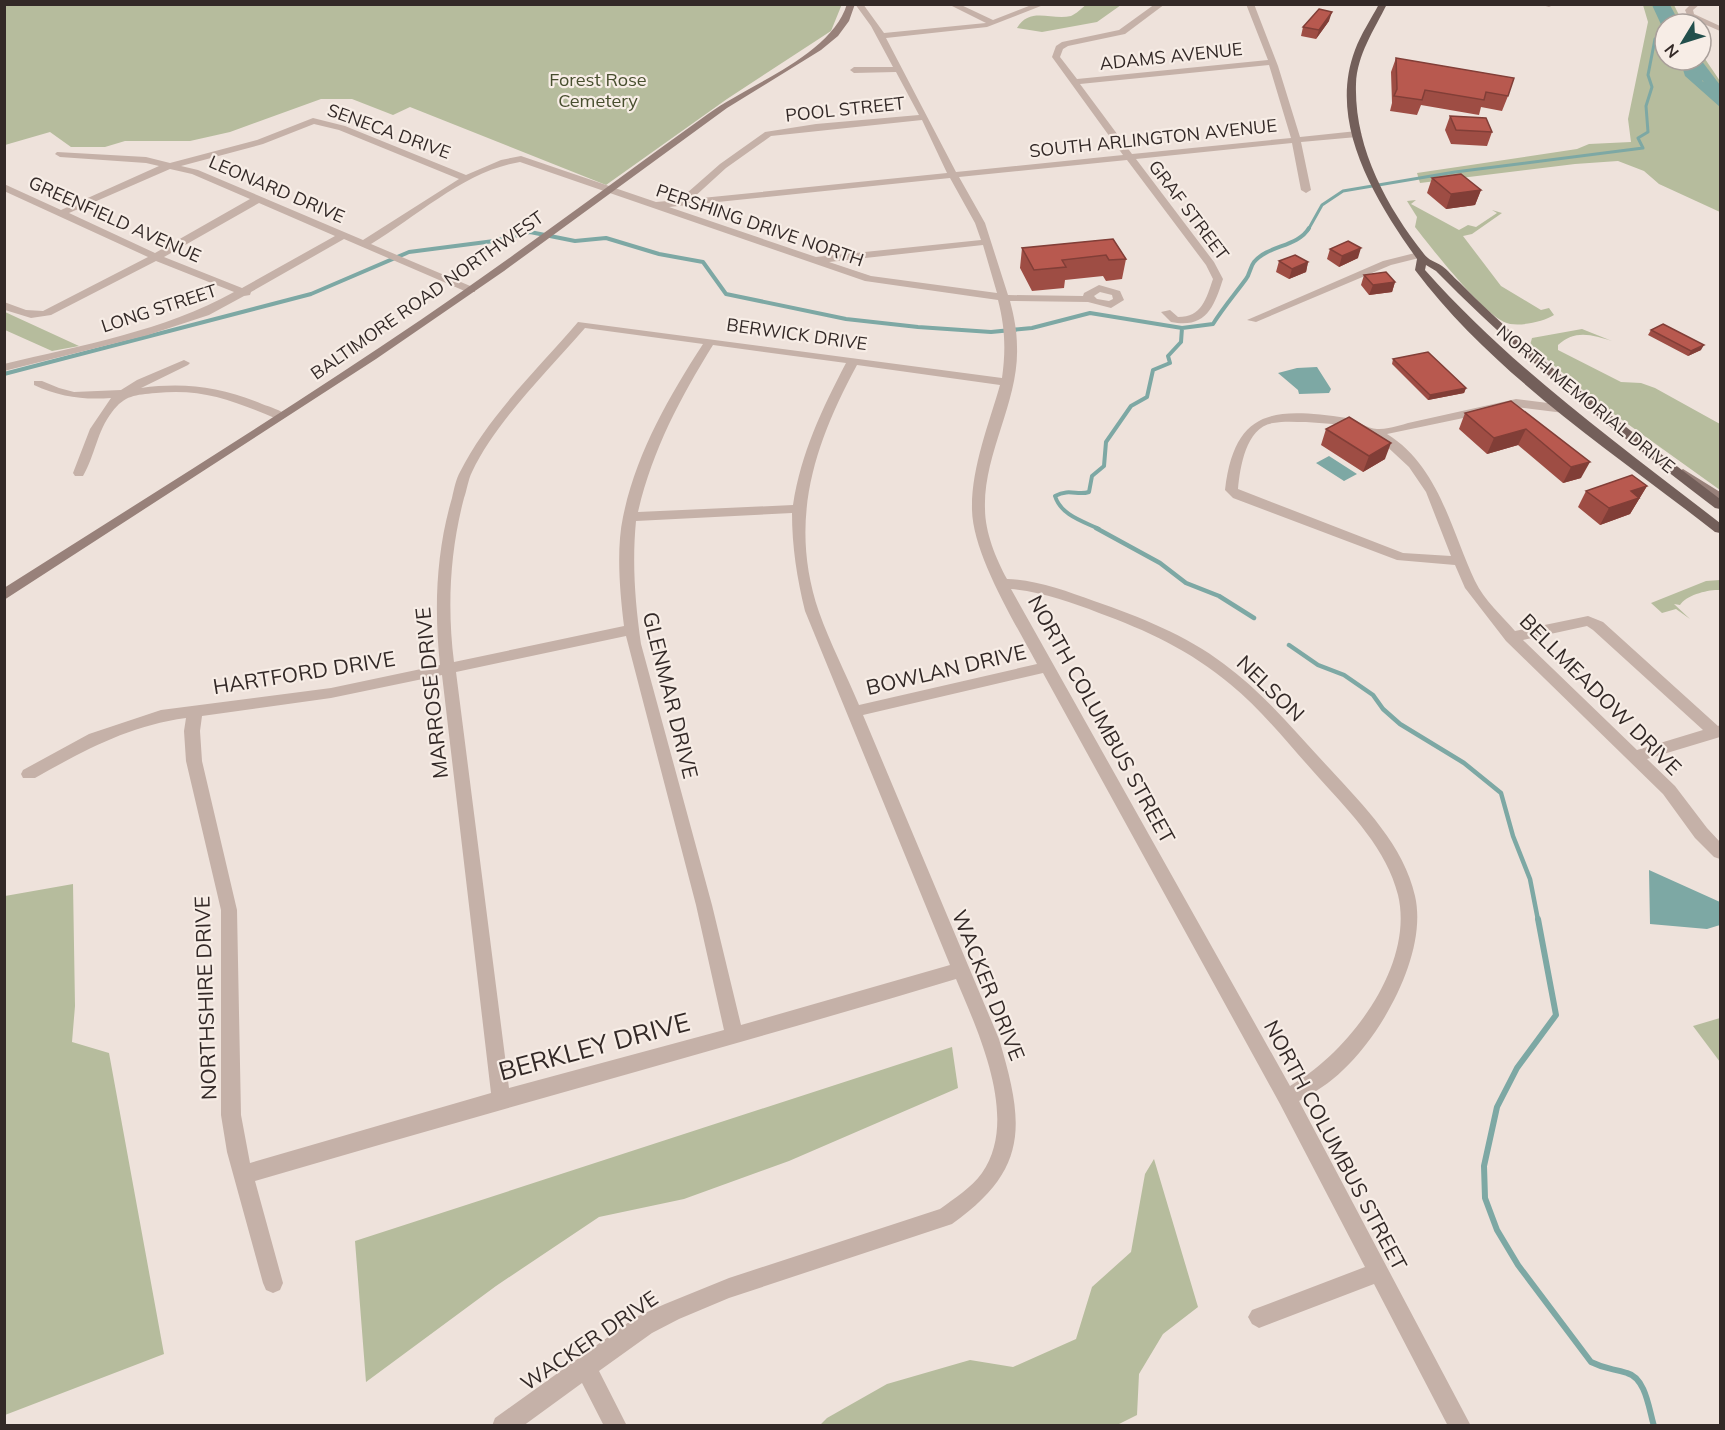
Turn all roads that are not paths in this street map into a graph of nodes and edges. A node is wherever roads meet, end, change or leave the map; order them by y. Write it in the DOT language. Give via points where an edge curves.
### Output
graph roads {
  1 [pos="851,4"];
  2 [pos="859,4"];
  3 [pos="952,4"];
  4 [pos="1042,4"];
  5 [pos="1161,4"];
  6 [pos="1250,4"];
  7 [pos="1383,4"];
  8 [pos="1696,4"];
  9 [pos="993,23"];
  10 [pos="1720,29"];
  11 [pos="882,36"];
  12 [pos="1272,62"];
  13 [pos="899,69"];
  14 [pos="854,70"];
  15 [pos="1074,82"];
  16 [pos="925,117"];
  17 [pos="1357,134"];
  18 [pos="1296,140"];
  19 [pos="60,153"];
  20 [pos="1128,157"];
  21 [pos="170,165"];
  22 [pos="952,175"];
  23 [pos="468,179"];
  24 [pos="4,187"];
  25 [pos="608,190"];
  26 [pos="1306,190"];
  27 [pos="258,199"];
  28 [pos="682,202"];
  29 [pos="651,206"];
  30 [pos="62,213"];
  31 [pos="344,235"];
  32 [pos="987,242"];
  33 [pos="365,243"];
  34 [pos="155,256"];
  35 [pos="1420,257"];
  36 [pos="817,260"];
  37 [pos="471,290"];
  38 [pos="246,293"];
  39 [pos="1003,297"];
  40 [pos="1089,299"];
  41 [pos="4,305"];
  42 [pos="1166,312"];
  43 [pos="1252,320"];
  44 [pos="582,324"];
  45 [pos="710,341"];
  46 [pos="854,360"];
  47 [pos="184,363"];
  48 [pos="4,368"];
  49 [pos="1526,378"];
  50 [pos="1007,382"];
  51 [pos="38,383"];
  52 [pos="127,392"];
  53 [pos="1516,402"];
  54 [pos="1564,409"];
  55 [pos="281,416"];
  56 [pos="1376,433"];
  57 [pos="1661,460"];
  58 [pos="80,473"];
  59 [pos="1720,498"];
  60 [pos="1720,505"];
  61 [pos="798,509"];
  62 [pos="629,517"];
  63 [pos="1720,529"];
  64 [pos="1459,561"];
  65 [pos="1001,584"];
  66 [pos="4,595"];
  67 [pos="631,630"];
  68 [pos="1511,637"];
  69 [pos="1047,667"];
  70 [pos="447,669"];
  71 [pos="195,710"];
  72 [pos="853,712"];
  73 [pos="1718,731"];
  74 [pos="1633,757"];
  75 [pos="28,774"];
  76 [pos="1720,852"];
  77 [pos="960,970"];
  78 [pos="734,1035"];
  79 [pos="1287,1098"];
  80 [pos="501,1099"];
  81 [pos="243,1175"];
  82 [pos="1377,1273"];
  83 [pos="273,1283"];
  84 [pos="1259,1317"];
  85 [pos="585,1367"];
  86 [pos="503,1425"];
  87 [pos="616,1425"];
  88 [pos="1460,1425"];
  1 -- 25 [label="main road, BALTIMORE ROAD NORTHWEST" via="844,23 816,49 697,124"];
  2 -- 11 [label="street, NORTH COLUMBUS STREET"];
  3 -- 9 [label="street"];
  4 -- 9 [label="street"];
  5 -- 15 [label="street, GRAF STREET" via="1122,32 1059,48 1058,62"];
  6 -- 12 [label="street"];
  7 -- 17 [label="main road, NORTH MEMORIAL DRIVE" via="1363,37 1355,65 1352,83"];
  8 -- 10 [label="street" via="1689,12"];
  9 -- 11 [label="street"];
  11 -- 13 [label="street, NORTH COLUMBUS STREET"];
  12 -- 15 [label="street, ADAMS AVENUE"];
  12 -- 18 [label="street"];
  13 -- 14 [label="street"];
  13 -- 16 [label="street, NORTH COLUMBUS STREET"];
  15 -- 20 [label="street, GRAF STREET"];
  16 -- 22 [label="street, NORTH COLUMBUS STREET"];
  16 -- 28 [label="street, POOL STREET" via="768,134"];
  17 -- 18 [label="street, SOUTH ARLINGTON AVENUE"];
  17 -- 35 [label="main road, NORTH MEMORIAL DRIVE" via="1378,194"];
  18 -- 20 [label="street, SOUTH ARLINGTON AVENUE"];
  18 -- 26 [label="street"];
  19 -- 21 [label="street, LEONARD DRIVE"];
  20 -- 22 [label="street, SOUTH ARLINGTON AVENUE"];
  20 -- 42 [label="street, GRAF STREET" via="1192,243 1211,262 1218,279 1202,316 1174,320"];
  21 -- 23 [label="street, SENECA DRIVE" via="260,142 313,121 342,128"];
  21 -- 27 [label="street, LEONARD DRIVE"];
  21 -- 30 [label="street, SENECA DRIVE"];
  22 -- 28 [label="street, SOUTH ARLINGTON AVENUE"];
  22 -- 32 [label="street, NORTH COLUMBUS STREET" via="980,222"];
  23 -- 25 [label="street, PERSHING DRIVE NORTH" via="513,159"];
  23 -- 33 [label="street"];
  24 -- 30 [label="street, GREENFIELD AVENUE"];
  25 -- 29 [label="street, PERSHING DRIVE NORTH"];
  25 -- 37 [label="main road, BALTIMORE ROAD NORTHWEST"];
  27 -- 31 [label="street, LEONARD DRIVE"];
  27 -- 34 [label="street"];
  28 -- 29 [label="street, SOUTH ARLINGTON AVENUE"];
  29 -- 36 [label="street, PERSHING DRIVE NORTH"];
  30 -- 34 [label="street, GREENFIELD AVENUE"];
  31 -- 33 [label="street, LEONARD DRIVE"];
  31 -- 38 [label="street, LONG STREET"];
  32 -- 36 [label="street"];
  32 -- 39 [label="street, NORTH COLUMBUS STREET"];
  33 -- 37 [label="street, LEONARD DRIVE"];
  34 -- 38 [label="street, GREENFIELD AVENUE"];
  34 -- 41 [label="street" via="40,316"];
  35 -- 43 [label="street" via="1387,262"];
  35 -- 49 [label="main road, NORTH MEMORIAL DRIVE" via="1420,270 1435,288"];
  35 -- 57 [label="main road, NORTH MEMORIAL DRIVE" via="1440,269 1478,310 1581,399"];
  36 -- 39 [label="street, PERSHING DRIVE NORTH" via="869,279"];
  37 -- 55 [label="main road, BALTIMORE ROAD NORTHWEST"];
  38 -- 48 [label="street, LONG STREET" via="171,325"];
  39 -- 40 [label="street, PERSHING DRIVE NORTH"];
  39 -- 50 [label="street, NORTH COLUMBUS STREET" via="1012,349"];
  44 -- 45 [label="street, BERWICK DRIVE"];
  44 -- 70 [label="street, MARROSE DRIVE" via="491,431 465,473 445,570 443,628"];
  45 -- 46 [label="street, BERWICK DRIVE"];
  45 -- 62 [label="street, GLENMAR DRIVE" via="649,450"];
  46 -- 50 [label="street, BERWICK DRIVE"];
  46 -- 61 [label="street, WACKER DRIVE" via="805,465"];
  47 -- 52 [label="street"];
  49 -- 53 [label="street" via="1528,386"];
  49 -- 54 [label="main road, NORTH MEMORIAL DRIVE"];
  50 -- 65 [label="street, NORTH COLUMBUS STREET" via="978,500 982,536"];
  51 -- 52 [label="street" via="68,393"];
  52 -- 55 [label="street" via="178,387 204,389"];
  52 -- 58 [label="street" via="111,404 97,423"];
  53 -- 54 [label="street"];
  53 -- 56 [label="street"];
  54 -- 63 [label="main road, NORTH MEMORIAL DRIVE"];
  55 -- 66 [label="main road, BALTIMORE ROAD NORTHWEST"];
  56 -- 64 [label="street, BELLMEADOW DRIVE" via="1414,464 1424,478"];
  56 -- 64 [label="street, BELLMEADOW DRIVE" via="1330,419 1263,420 1241,447 1231,490 1402,557"];
  57 -- 59 [label="main road"];
  57 -- 60 [label="main road, NORTH MEMORIAL DRIVE"];
  61 -- 62 [label="street"];
  61 -- 72 [label="street, WACKER DRIVE" via="804,585"];
  62 -- 67 [label="street, GLENMAR DRIVE" via="625,572"];
  64 -- 68 [label="street, BELLMEADOW DRIVE" via="1470,585"];
  65 -- 69 [label="street, NORTH COLUMBUS STREET"];
  65 -- 79 [label="street, NELSON" via="1036,587 1132,619 1186,646 1235,680 1339,789 1380,840 1399,873 1407,897 1409,937 1378,1010 1355,1044 1324,1075"];
  67 -- 70 [label="street, HARTFORD DRIVE"];
  67 -- 78 [label="street, GLENMAR DRIVE"];
  68 -- 73 [label="street" via="1588,621"];
  68 -- 74 [label="street, BELLMEADOW DRIVE"];
  69 -- 72 [label="street, BOWLAN DRIVE"];
  69 -- 79 [label="street, NORTH COLUMBUS STREET"];
  70 -- 71 [label="street, HARTFORD DRIVE" via="303,698"];
  70 -- 80 [label="street, MARROSE DRIVE"];
  71 -- 75 [label="street, HARTFORD DRIVE" via="117,729"];
  71 -- 81 [label="street, NORTHSHIRE DRIVE" via="194,760 229,910 231,1116"];
  72 -- 77 [label="street, WACKER DRIVE"];
  73 -- 74 [label="street"];
  74 -- 76 [label="street, BELLMEADOW DRIVE" via="1679,801"];
  77 -- 78 [label="street, BERKLEY DRIVE"];
  77 -- 85 [label="street, WACKER DRIVE" via="990,1039 1008,1111 1000,1162 987,1185 945,1217 729,1288 672,1311 644,1325"];
  78 -- 80 [label="street, BERKLEY DRIVE"];
  79 -- 82 [label="street, NORTH COLUMBUS STREET"];
  80 -- 81 [label="street, BERKLEY DRIVE"];
  81 -- 83 [label="street, NORTHSHIRE DRIVE"];
  82 -- 84 [label="street"];
  82 -- 88 [label="street, NORTH COLUMBUS STREET"];
  85 -- 86 [label="street, WACKER DRIVE"];
  85 -- 87 [label="street"];
}
